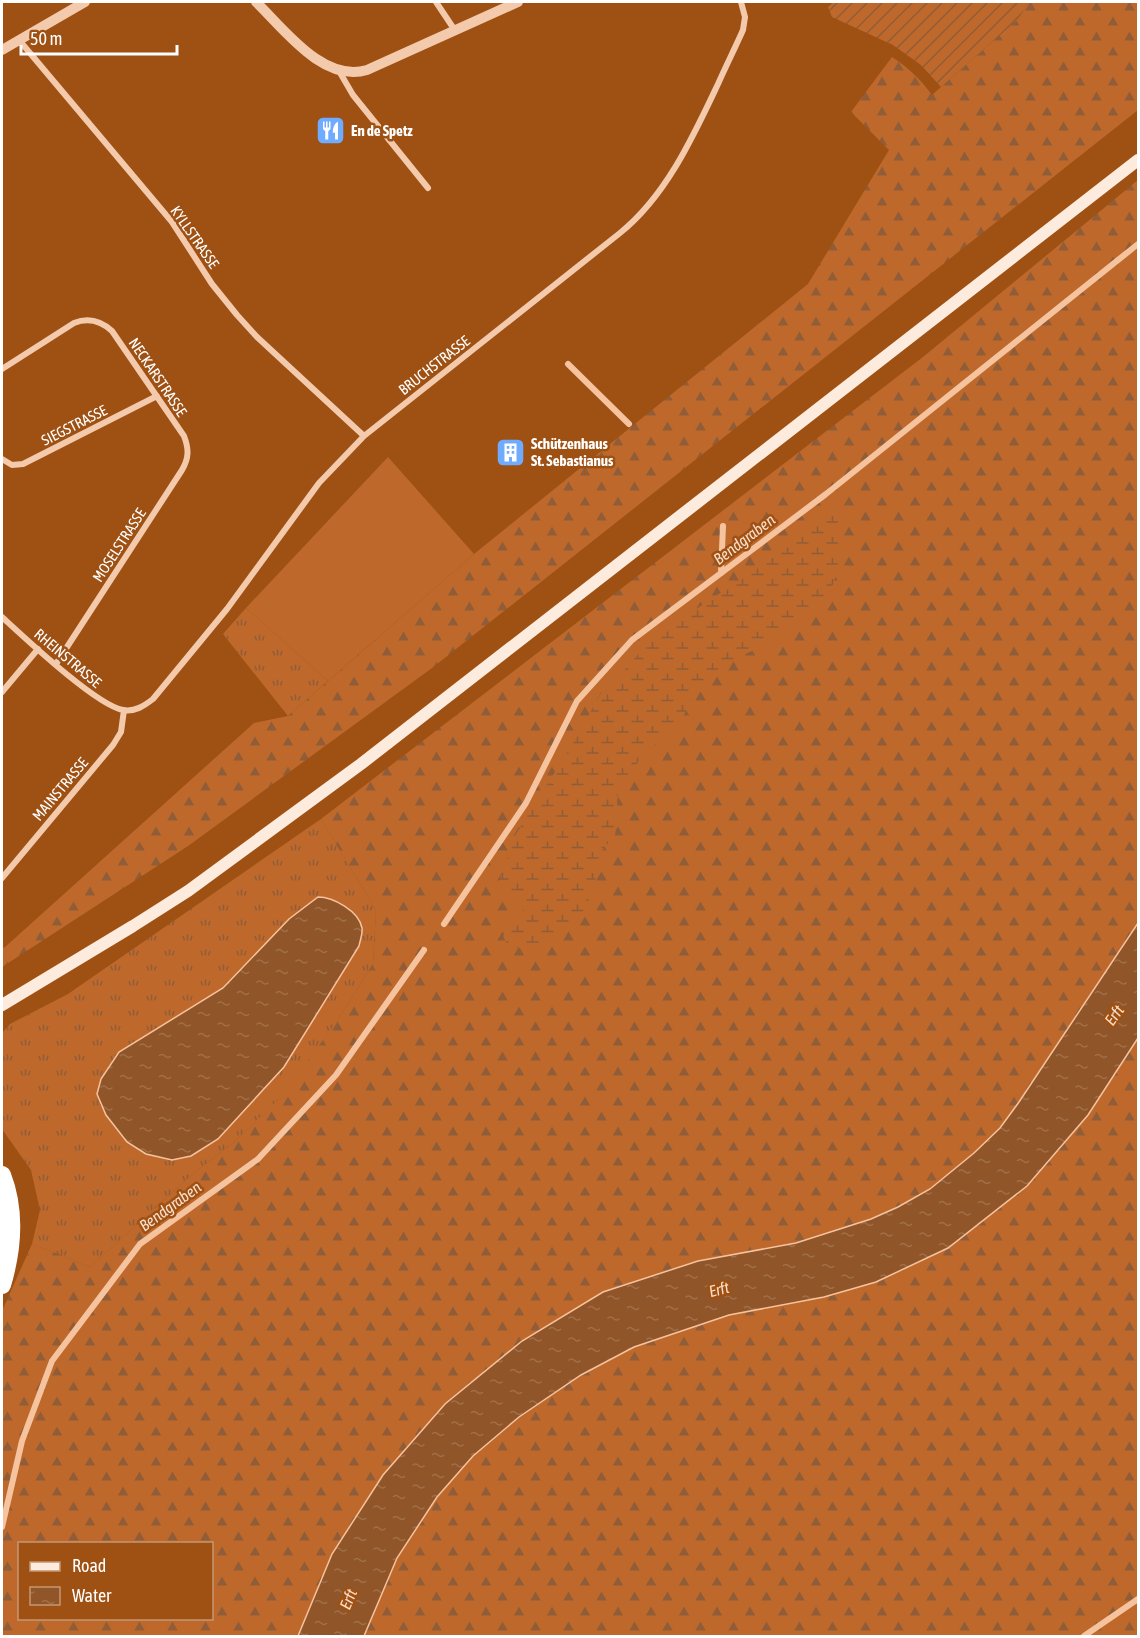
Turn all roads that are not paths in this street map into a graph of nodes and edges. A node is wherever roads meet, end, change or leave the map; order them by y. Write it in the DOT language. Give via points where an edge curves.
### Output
graph roads {
  1 [pos="85,2"];
  2 [pos="256,2"];
  3 [pos="436,2"];
  4 [pos="518,2"];
  5 [pos="741,2"];
  6 [pos="454,29"];
  7 [pos="19,40"];
  8 [pos="2,50"];
  9 [pos="339,71"];
  10 [pos="1138,160"];
  11 [pos="428,188"];
  12 [pos="2,369"];
  13 [pos="157,396"];
  14 [pos="184,436"];
  15 [pos="364,436"];
  16 [pos="2,459"];
  17 [pos="2,617"];
  18 [pos="38,649"];
  19 [pos="56,664"];
  20 [pos="2,692"];
  21 [pos="124,710"];
  22 [pos="2,878"];
  23 [pos="2,1005"];
  24 [pos="2,1175"];
  25 [pos="2,1285"];
  1 -- 7 [label="street"];
  2 -- 9 [label="street" via="304,49"];
  3 -- 6 [label="street"];
  4 -- 6 [label="street"];
  5 -- 15 [label="street, BRUCHSTRASSE" via="745,17 742,30 703,115 642,214"];
  6 -- 9 [label="street" via="367,70"];
  7 -- 8 [label="street"];
  7 -- 15 [label="street, KYLLSTRASSE" via="172,222 237,315"];
  9 -- 11 [label="street" via="353,95"];
  10 -- 23 [label="main road" via="361,765 188,891"];
  12 -- 13 [label="street, NECKARSTRASSE" via="78,321 94,321 112,332"];
  13 -- 14 [label="street, NECKARSTRASSE"];
  13 -- 16 [label="street, SIEGSTRASSE" via="23,464 12,465"];
  14 -- 19 [label="street, MOSELSTRASSE" via="188,454 182,470"];
  15 -- 21 [label="street, BRUCHSTRASSE" via="313,491 227,609 158,693 138,708"];
  17 -- 18 [label="street, RHEINSTRASSE"];
  18 -- 19 [label="street, RHEINSTRASSE"];
  18 -- 20 [label="street"];
  19 -- 21 [label="street, RHEINSTRASSE" via="107,704"];
  21 -- 22 [label="street, MAINSTRASSE" via="121,732 113,745"];
  24 -- 25 [label="highway" via="12,1222"];
}
